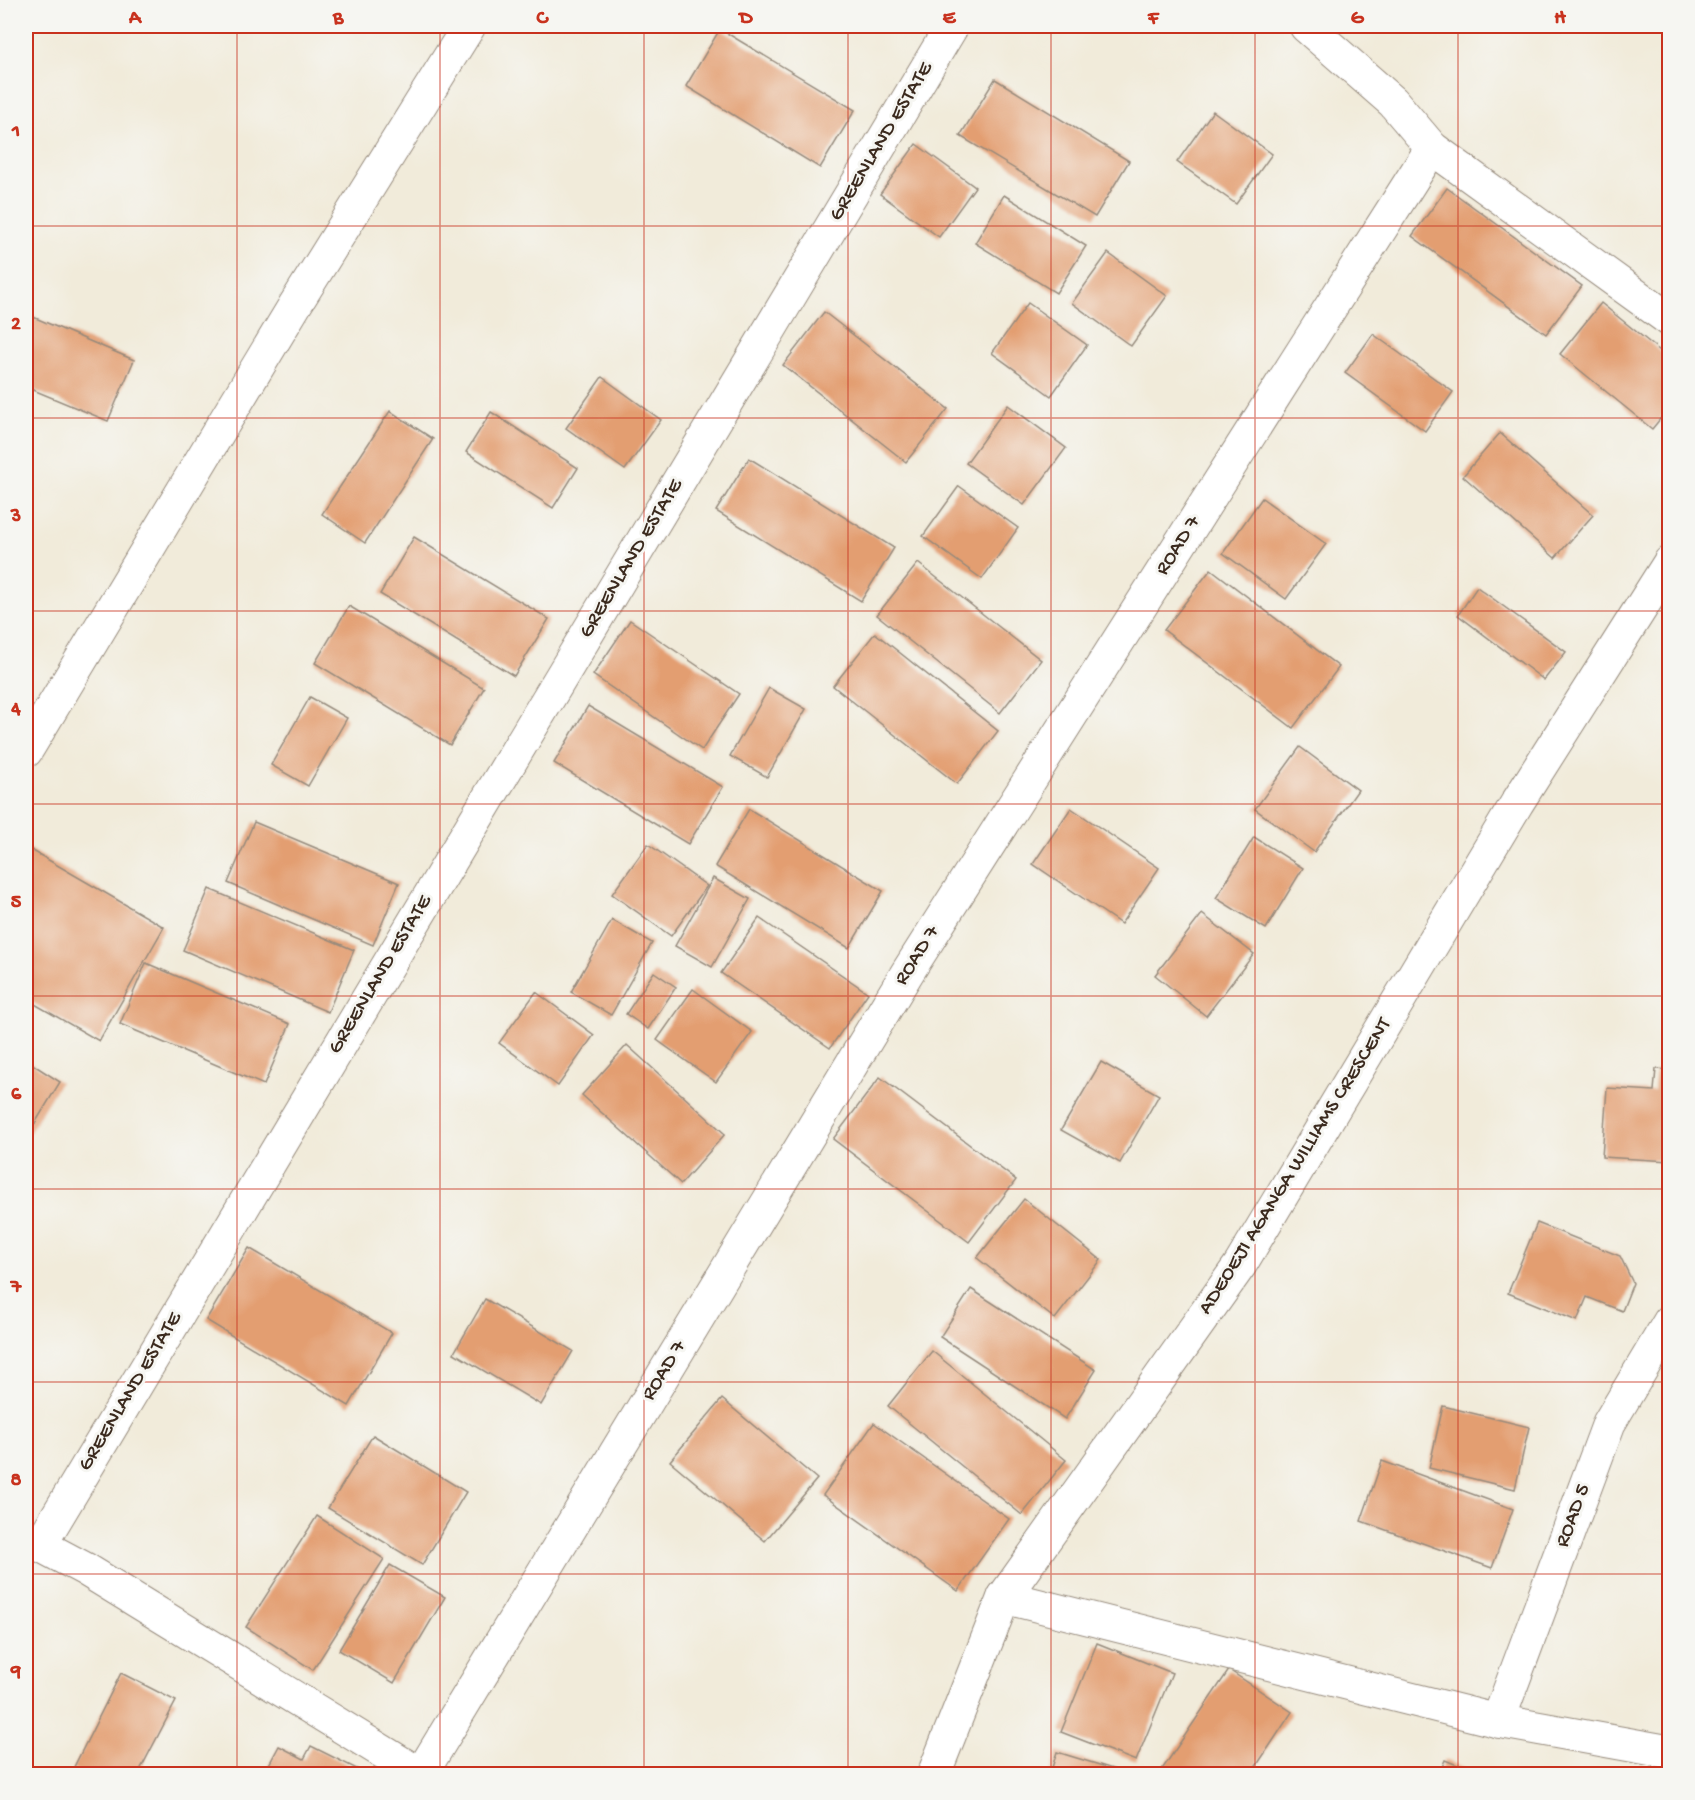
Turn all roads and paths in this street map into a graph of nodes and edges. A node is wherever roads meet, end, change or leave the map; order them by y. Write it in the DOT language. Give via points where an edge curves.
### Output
graph roads {
  1 [pos="469,26"];
  2 [pos="952,26"];
  3 [pos="1306,26"];
  4 [pos="1432,148"];
  5 [pos="1670,320"];
  6 [pos="1670,561"];
  7 [pos="26,751"];
  8 [pos="1670,1321"];
  9 [pos="33,1541"];
  10 [pos="1004,1597"];
  11 [pos="1498,1721"];
  12 [pos="1670,1752"];
  13 [pos="420,1774"];
  14 [pos="934,1774"];
  1 -- 7 [label="street" via="288,315"];
  2 -- 9 [label="street, GREENLAND ESTATE"];
  3 -- 4 [label="street" via="1393,102"];
  4 -- 5 [label="street"];
  4 -- 13 [label="street, ROAD 7" via="907,973"];
  6 -- 10 [label="street, ADEOEJI AGANGA WILLIAMS CRESCENT" via="1517,803 1240,1265"];
  8 -- 11 [label="street, ROAD 5" via="1609,1423"];
  9 -- 13 [label="street, GREENLAND ESTATE" via="96,1575"];
  10 -- 11 [label="street"];
  10 -- 14 [label="street, ADEOEJI AGANGA WILLIAMS CRESCENT"];
  11 -- 12 [label="street"];
}
